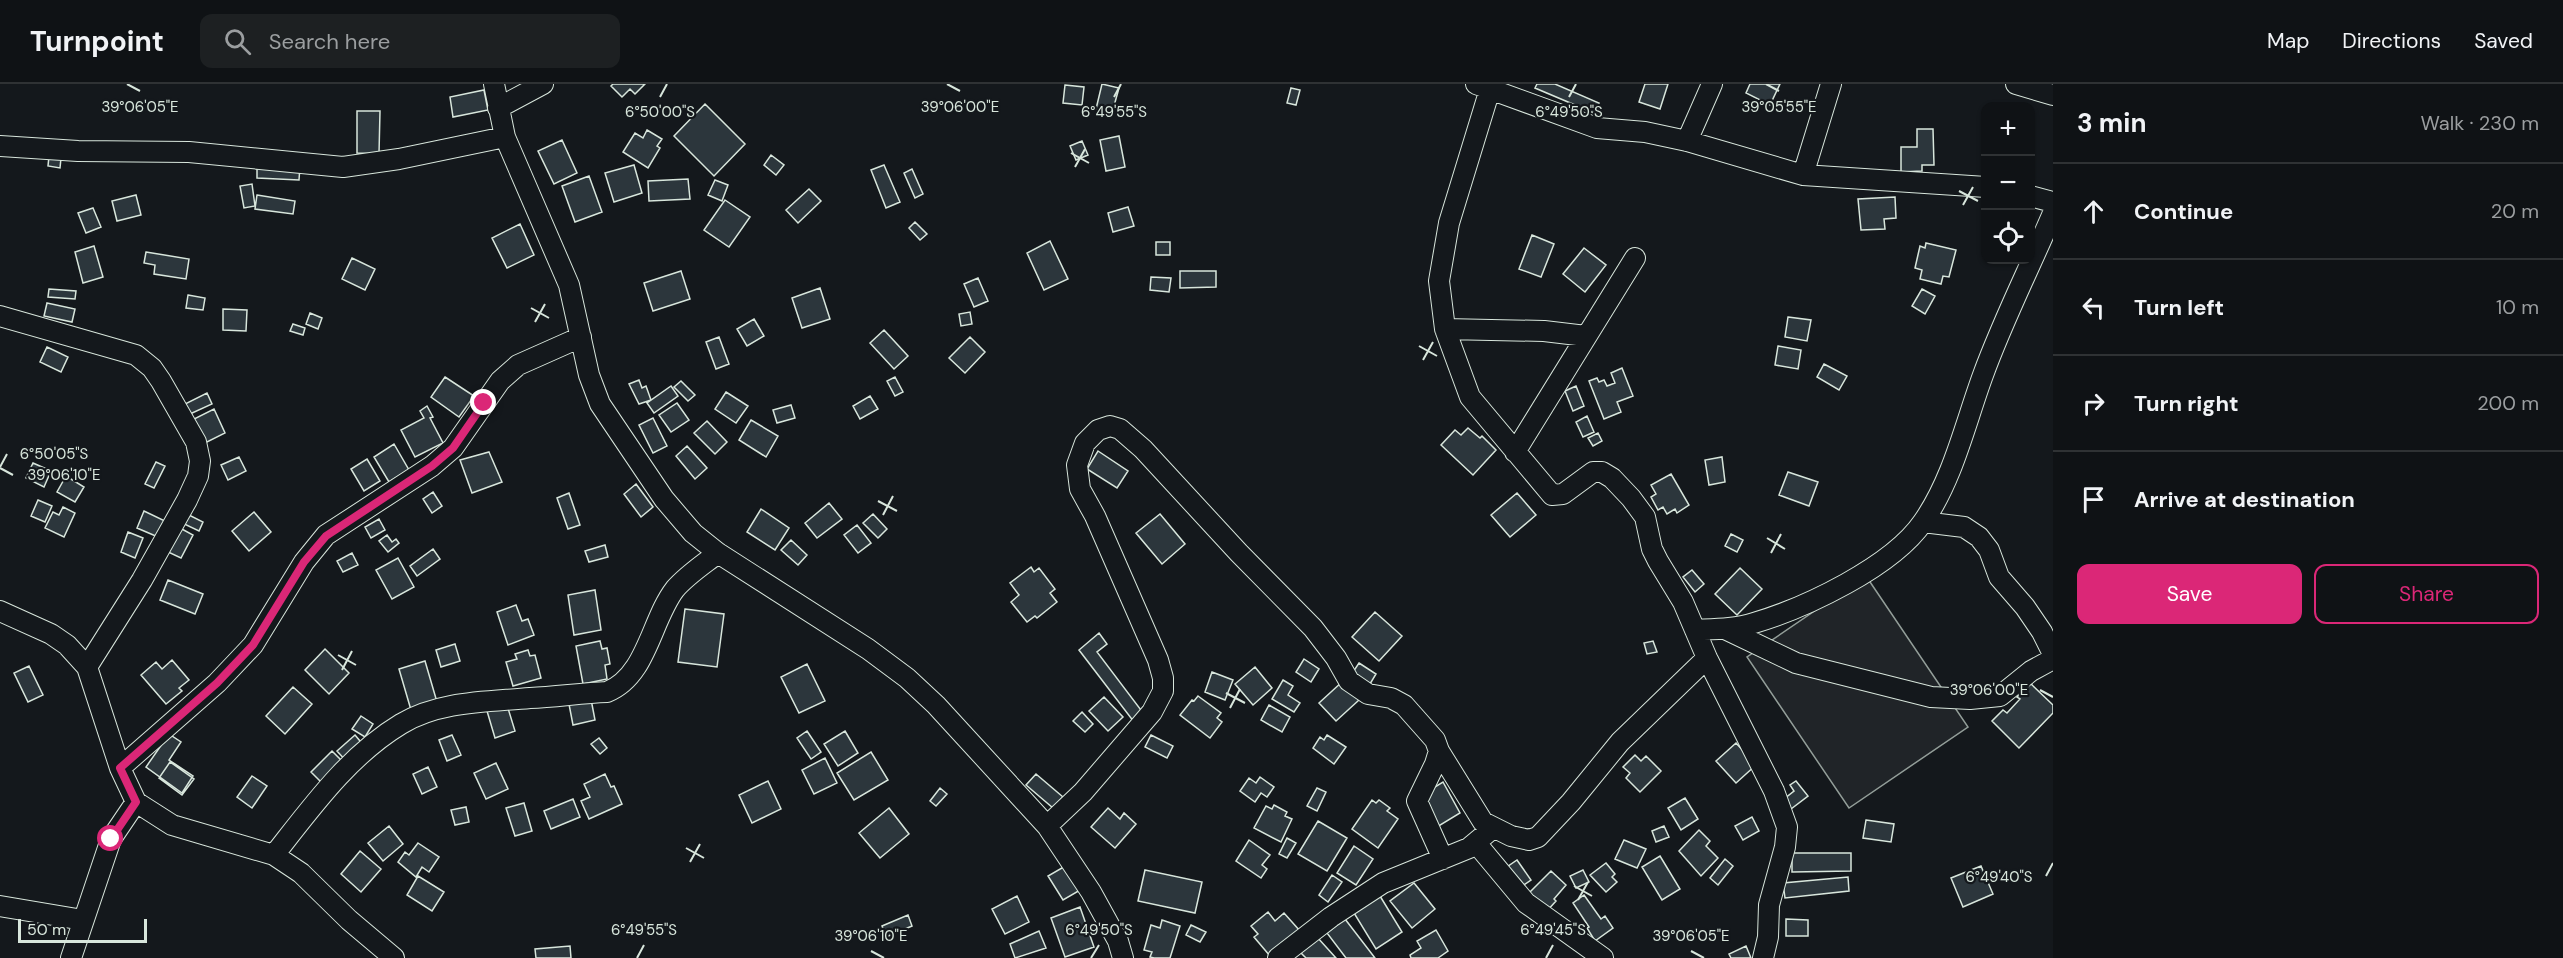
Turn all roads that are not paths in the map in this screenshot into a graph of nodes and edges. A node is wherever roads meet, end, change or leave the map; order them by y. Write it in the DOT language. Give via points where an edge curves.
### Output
graph roads {
  1 [pos="494,84"];
  2 [pos="543,84"];
  3 [pos="1712,84"];
  4 [pos="1831,84"];
  5 [pos="2016,84"];
  6 [pos="1483,87"];
  7 [pos="2053,95"];
  8 [pos="498,108"];
  9 [pos="506,137"];
  10 [pos="1687,141"];
  11 [pos="0,146"];
  12 [pos="1803,175"];
  13 [pos="1981,188"];
  14 [pos="2035,197"];
  15 [pos="2052,202"];
  16 [pos="1635,258"];
  17 [pos="0,316"];
  18 [pos="1445,328"];
  19 [pos="1586,336"];
  20 [pos="581,337"];
  21 [pos="1515,452"];
  22 [pos="1923,522"];
  23 [pos="718,553"];
  24 [pos="0,611"];
  25 [pos="1725,629"];
  26 [pos="1695,630"];
  27 [pos="2053,654"];
  28 [pos="1707,658"];
  29 [pos="2053,659"];
  30 [pos="87,667"];
  31 [pos="1439,751"];
  32 [pos="120,768"];
  33 [pos="136,802"];
  34 [pos="1047,826"];
  35 [pos="1493,828"];
  36 [pos="1476,843"];
  37 [pos="274,855"];
  38 [pos="1443,859"];
  39 [pos="0,906"];
  40 [pos="83,920"];
  41 [pos="71,958"];
  42 [pos="394,958"];
  43 [pos="1124,958"];
  44 [pos="1278,958"];
  45 [pos="1603,958"];
  46 [pos="1763,958"];
  1 -- 8 [label="street"];
  2 -- 8 [label="street"];
  3 -- 10 [label="street"];
  4 -- 12 [label="street"];
  5 -- 7 [label="street"];
  6 -- 10 [label="street" via="1597,128"];
  6 -- 18 [label="street" via="1449,223 1439,281"];
  8 -- 9 [label="street"];
  9 -- 11 [label="street" via="343,167 189,152"];
  9 -- 20 [label="street" via="569,285"];
  10 -- 12 [label="street"];
  12 -- 13 [label="street"];
  14 -- 15 [label="street"];
  15 -- 22 [label="street" via="1942,489"];
  16 -- 19 [label="street"];
  17 -- 30 [label="street" via="136,355 152,368 196,442 199,468 187,500"];
  18 -- 19 [label="street"];
  18 -- 21 [label="street" via="1470,397"];
  19 -- 21 [label="street"];
  20 -- 23 [label="street" via="588,375 600,404 664,499 693,533"];
  20 -- 32 [label="street" via="518,365 500,381 453,448 326,536 304,562 253,645 217,683"];
  21 -- 26 [label="street" via="1552,495 1563,494 1593,472 1612,478 1645,517 1652,549"];
  22 -- 25 [label="street" via="1876,565 1825,595 1754,623"];
  22 -- 27 [label="street" via="1964,527 1979,537 1989,550 1999,577 2025,607"];
  23 -- 34 [label="street" via="907,678"];
  23 -- 37 [label="street" via="676,588 640,658 618,687 607,692 470,702 432,710 401,724 328,787"];
  24 -- 30 [label="street" via="51,634"];
  25 -- 26 [label="street"];
  25 -- 29 [label="street" via="1796,663 1931,697 2000,696"];
  26 -- 28 [label="street"];
  28 -- 35 [label="street" via="1620,742 1538,837 1529,840"];
  28 -- 46 [label="street" via="1760,760 1786,827 1785,847 1769,905"];
  30 -- 32 [label="street"];
  31 -- 34 [label="street" via="1435,740 1404,705 1368,694 1349,681 1313,628 1143,449 1120,429 1110,426 1098,430 1085,443 1077,465 1080,489 1158,660 1162,691 1152,712 1083,792"];
  31 -- 35 [label="street" via="1470,805"];
  31 -- 38 [label="street" via="1417,801"];
  32 -- 33 [label="street"];
  33 -- 37 [label="street" via="172,825"];
  33 -- 40 [label="street" via="111,839"];
  34 -- 43 [label="street" via="1092,892"];
  35 -- 36 [label="street"];
  36 -- 38 [label="street"];
  36 -- 45 [label="street" via="1526,903"];
  37 -- 42 [label="street" via="301,873"];
  38 -- 44 [label="street" via="1383,883"];
  39 -- 40 [label="street"];
  40 -- 41 [label="street"];
}
